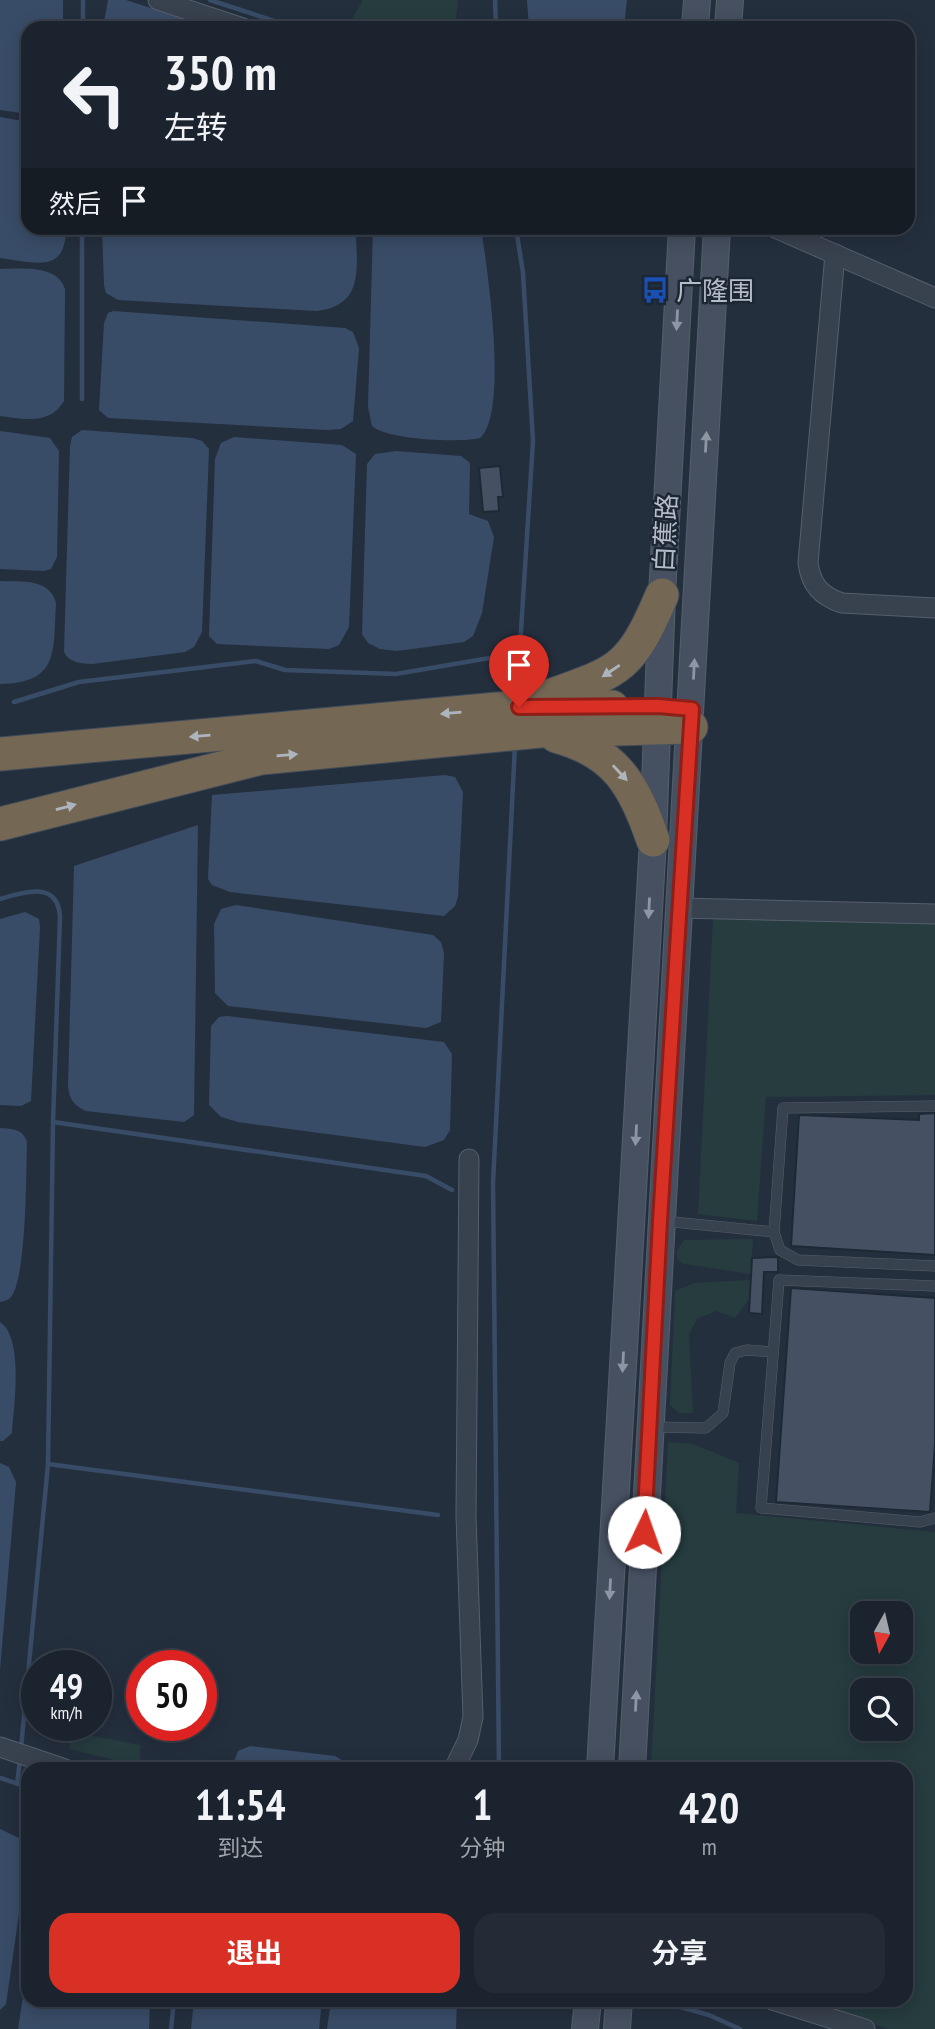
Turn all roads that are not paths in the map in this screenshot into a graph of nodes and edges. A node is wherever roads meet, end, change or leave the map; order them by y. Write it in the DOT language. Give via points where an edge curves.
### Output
graph roads {
  1 [pos="158,0"];
  2 [pos="697,0"];
  3 [pos="730,0"];
  4 [pos="222,21"];
  5 [pos="696,21"];
  6 [pos="728,21"];
  7 [pos="682,235"];
  8 [pos="717,235"];
  9 [pos="791,235"];
  10 [pos="835,254"];
  11 [pos="935,299"];
  12 [pos="662,595"];
  13 [pos="935,608"];
  14 [pos="657,716"];
  15 [pos="691,718"];
  16 [pos="530,719"];
  17 [pos="0,754"];
  18 [pos="0,824"];
  19 [pos="653,840"];
  20 [pos="681,908"];
  21 [pos="935,914"];
  22 [pos="935,1106"];
  23 [pos="469,1159"];
  24 [pos="660,1221"];
  25 [pos="774,1232"];
  26 [pos="935,1266"];
  27 [pos="935,1286"];
  28 [pos="773,1352"];
  29 [pos="649,1427"];
  30 [pos="935,1518"];
  31 [pos="0,1747"];
  32 [pos="44,1762"];
  33 [pos="457,1762"];
  34 [pos="600,1762"];
  35 [pos="632,1762"];
  36 [pos="587,2007"];
  37 [pos="619,2007"];
  38 [pos="794,2007"];
  39 [pos="585,2029"];
  40 [pos="617,2029"];
  41 [pos="865,2029"];
  1 -- 4 [label="street"];
  2 -- 5 [label="main road"];
  3 -- 6 [label="main road"];
  7 -- 12 [label="main road, 白蕉路, one-way"];
  15 -- 8 [label="main road, one-way"];
  9 -- 10 [label="street"];
  10 -- 11 [label="street"];
  10 -- 13 [label="street" via="810,577 817,589 842,603"];
  12 -- 14 [label="main road, 白蕉路"];
  12 -- 16 [label="highway, one-way" via="643,638 626,660"];
  14 -- 15 [label="highway"];
  14 -- 16 [label="highway"];
  14 -- 19 [label="main road, 白蕉路"];
  15 -- 20 [label="main road"];
  16 -- 17 [label="highway, one-way"];
  18 -- 16 [label="highway, one-way" via="261,758"];
  16 -- 19 [label="highway, one-way" via="600,754 625,776"];
  19 -- 34 [label="main road, 白蕉路, one-way"];
  20 -- 21 [label="street"];
  20 -- 24 [label="main road"];
  22 -- 25 [label="lane" via="783,1108"];
  23 -- 33 [label="street" via="466,1516 473,1717"];
  24 -- 25 [label="lane"];
  24 -- 29 [label="main road"];
  25 -- 26 [label="lane" via="780,1250 798,1260"];
  27 -- 28 [label="lane" via="779,1280"];
  28 -- 29 [label="lane" via="735,1353 723,1413 706,1428"];
  28 -- 30 [label="lane" via="761,1508 920,1522"];
  35 -- 29 [label="main road, one-way"];
  31 -- 32 [label="street"];
  36 -- 39 [label="main road"];
  37 -- 40 [label="main road"];
  38 -- 41 [label="street"];
}
